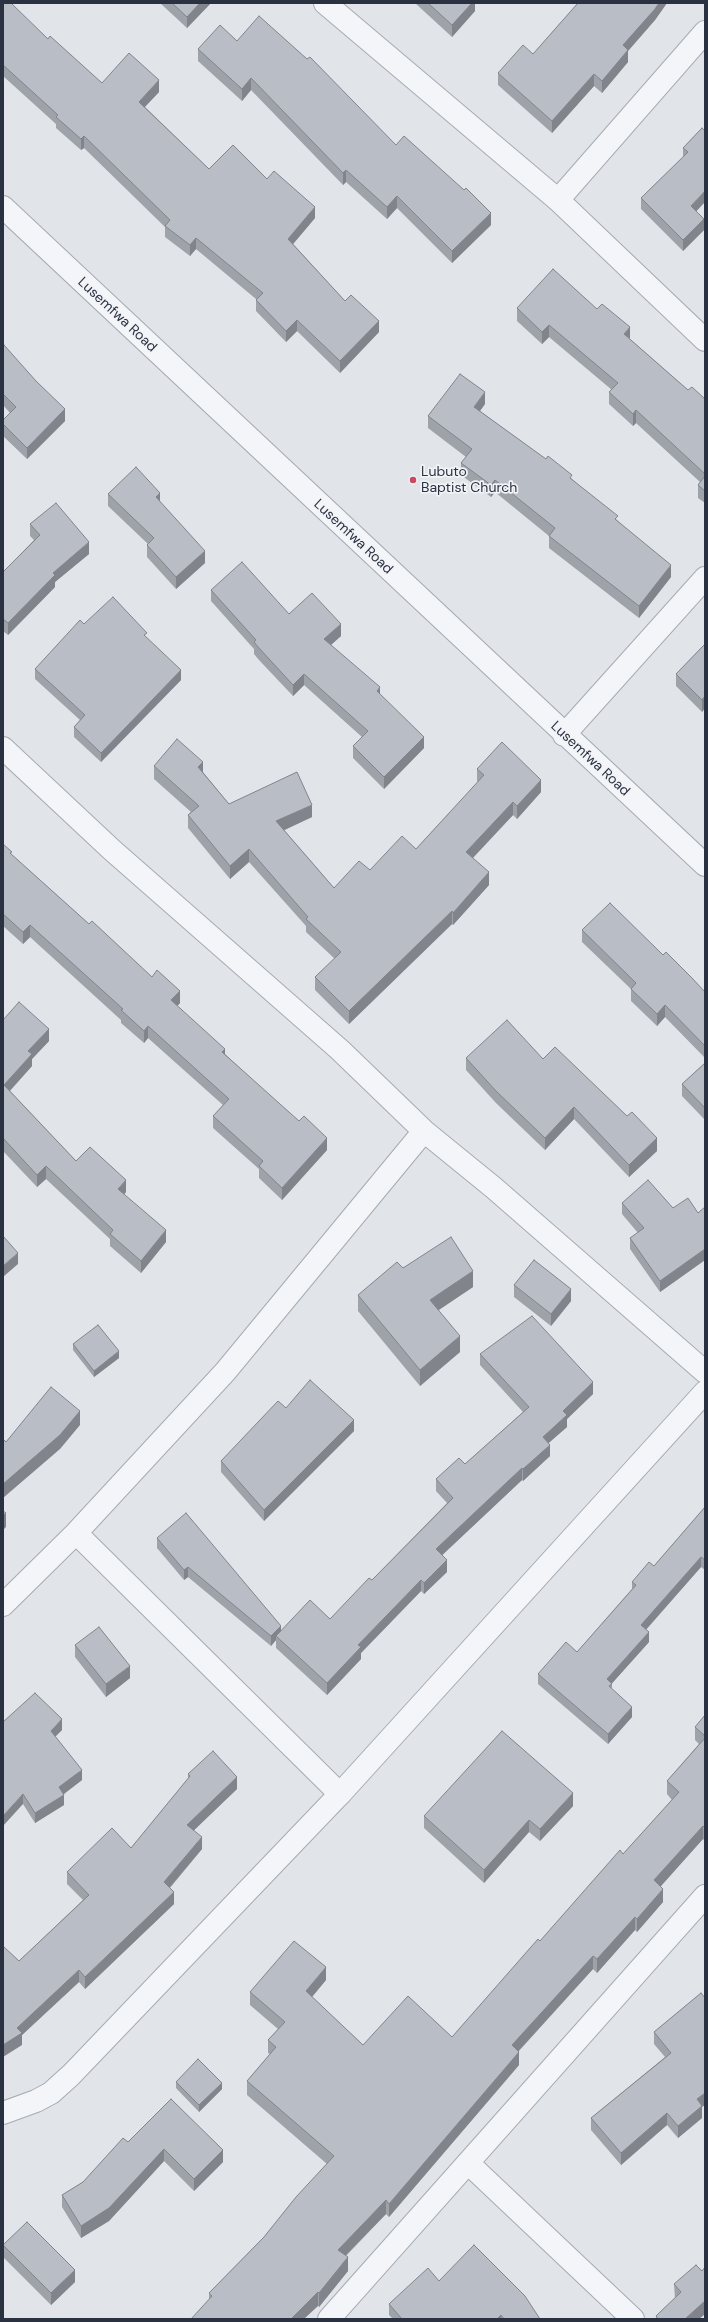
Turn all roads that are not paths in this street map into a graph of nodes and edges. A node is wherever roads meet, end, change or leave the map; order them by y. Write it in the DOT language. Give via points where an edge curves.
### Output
graph roads {
  1 [pos="325,3"];
  2 [pos="705,32"];
  3 [pos="558,200"];
  4 [pos="3,207"];
  5 [pos="705,340"];
  6 [pos="705,578"];
  7 [pos="564,735"];
  8 [pos="3,748"];
  9 [pos="705,865"];
  10 [pos="424,1132"];
  11 [pos="705,1372"];
  12 [pos="705,1392"];
  13 [pos="76,1533"];
  14 [pos="3,1605"];
  15 [pos="340,1794"];
  16 [pos="705,1896"];
  17 [pos="3,2113"];
  18 [pos="468,2163"];
  19 [pos="329,2319"];
  20 [pos="632,2319"];
  1 -- 3 [label="street"];
  2 -- 3 [label="street"];
  3 -- 5 [label="street"];
  4 -- 7 [label="street, Lusemfwa Road"];
  6 -- 7 [label="street"];
  7 -- 9 [label="street, Lusemfwa Road"];
  8 -- 10 [label="street" via="118,855 340,1050"];
  10 -- 11 [label="street" via="494,1188"];
  10 -- 13 [label="street" via="225,1372"];
  12 -- 15 [label="street"];
  13 -- 14 [label="street"];
  13 -- 15 [label="street"];
  15 -- 17 [label="street" via="71,2075 36,2101"];
  16 -- 18 [label="street"];
  18 -- 19 [label="street"];
  18 -- 20 [label="street"];
}
